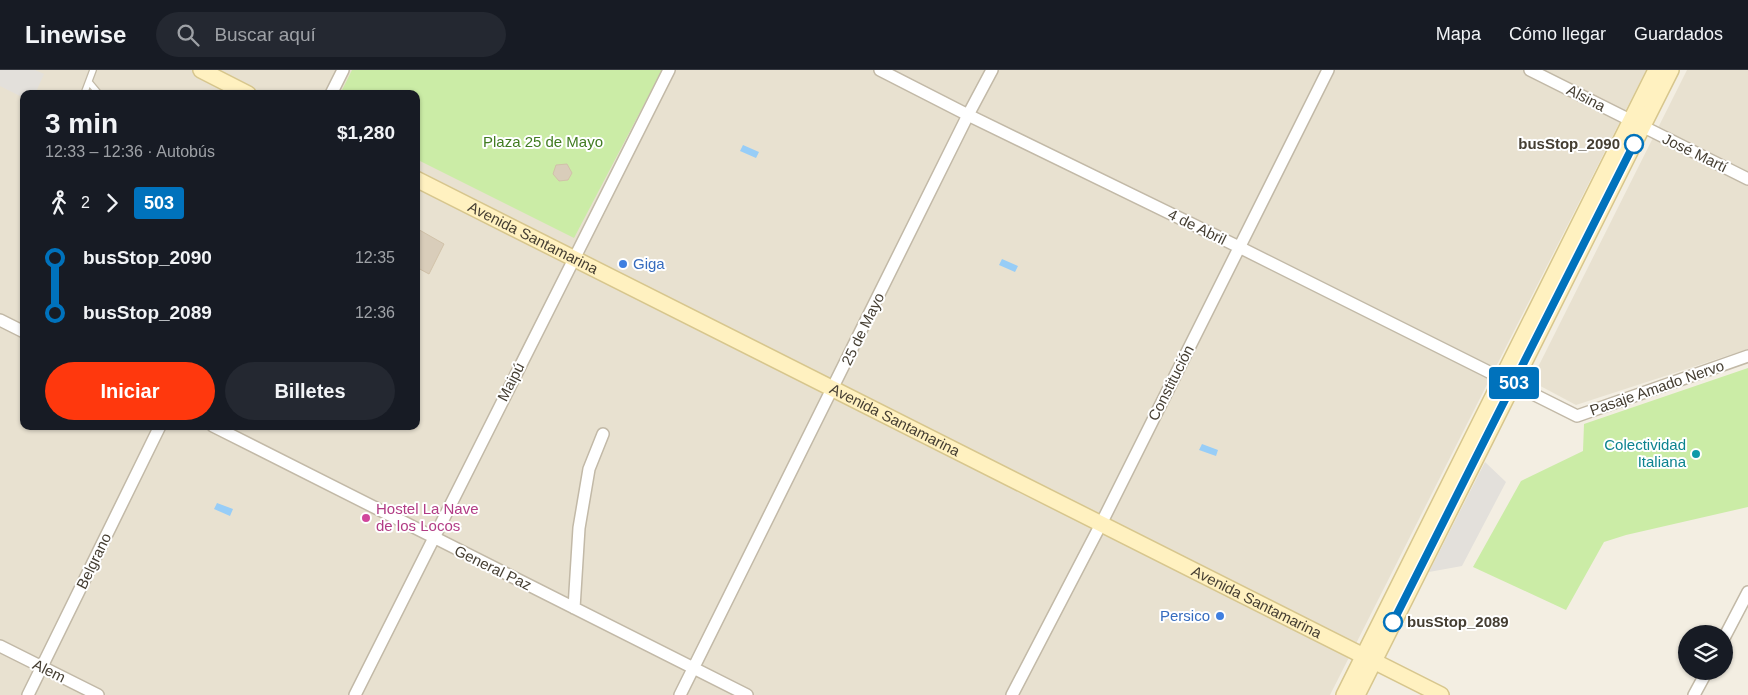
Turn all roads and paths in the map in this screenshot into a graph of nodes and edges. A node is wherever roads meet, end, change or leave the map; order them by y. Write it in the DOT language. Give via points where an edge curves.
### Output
graph roads {
  1 [pos="93,70"];
  2 [pos="200,70"];
  3 [pos="343,70"];
  4 [pos="669,70"];
  5 [pos="880,70"];
  6 [pos="992,70"];
  7 [pos="1328,70"];
  8 [pos="1530,70"];
  9 [pos="1656,70"];
  10 [pos="1671,70"];
  11 [pos="89,82"];
  12 [pos="86,90"];
  13 [pos="96,90"];
  14 [pos="240,90"];
  15 [pos="333,90"];
  16 [pos="968,115"];
  17 [pos="1636,124"];
  18 [pos="1748,179"];
  19 [pos="420,181"];
  20 [pos="1239,247"];
  21 [pos="573,258"];
  22 [pos="0,320"];
  23 [pos="20,330"];
  24 [pos="1748,356"];
  25 [pos="1508,382"];
  26 [pos="833,388"];
  27 [pos="158,430"];
  28 [pos="221,430"];
  29 [pos="603,434"];
  30 [pos="1100,524"];
  31 [pos="433,538"];
  32 [pos="1748,592"];
  33 [pos="574,608"];
  34 [pos="1731,625"];
  35 [pos="0,646"];
  36 [pos="1369,659"];
  37 [pos="42,667"];
  38 [pos="694,668"];
  39 [pos="1702,680"];
  40 [pos="28,695"];
  41 [pos="98,695"];
  42 [pos="355,695"];
  43 [pos="680,695"];
  44 [pos="747,695"];
  45 [pos="1012,695"];
  46 [pos="1344,695"];
  47 [pos="1357,695"];
  48 [pos="1441,695"];
  49 [pos="1694,695"];
  1 -- 11 [label="lane"];
  2 -- 14 [label="main road"];
  3 -- 15 [label="street"];
  4 -- 21 [label="street, Maipú"];
  5 -- 16 [label="street, 4 de Abril"];
  6 -- 16 [label="street, 25 de Mayo"];
  7 -- 20 [label="street, Constitución"];
  8 -- 17 [label="street, Alsina"];
  9 -- 17 [label="main road"];
  10 -- 17 [label="main road"];
  11 -- 12 [label="lane"];
  11 -- 13 [label="lane"];
  16 -- 20 [label="street, 4 de Abril"];
  16 -- 26 [label="street, 25 de Mayo"];
  17 -- 18 [label="street, José Martí"];
  17 -- 25 [label="main road"];
  19 -- 21 [label="main road, Avenida Santamarina"];
  20 -- 25 [label="street, 4 de Abril"];
  20 -- 30 [label="street, Constitución"];
  21 -- 26 [label="main road, Avenida Santamarina"];
  21 -- 31 [label="street, Maipú"];
  22 -- 23 [label="street"];
  24 -- 25 [label="street, Pasaje Amado Nervo" via="1577,416"];
  25 -- 36 [label="main road"];
  26 -- 30 [label="main road, Avenida Santamarina"];
  26 -- 38 [label="street, 25 de Mayo"];
  27 -- 37 [label="street, Belgrano"];
  28 -- 31 [label="street, General Paz"];
  29 -- 33 [label="street" via="589,469 579,528"];
  30 -- 36 [label="main road, Avenida Santamarina"];
  30 -- 45 [label="street, Constitución"];
  31 -- 33 [label="street, General Paz"];
  31 -- 42 [label="street, Maipú"];
  32 -- 34 [label="street"];
  33 -- 38 [label="street, General Paz"];
  35 -- 37 [label="street, Alem"];
  36 -- 46 [label="main road"];
  36 -- 47 [label="main road"];
  36 -- 48 [label="main road, Avenida Santamarina"];
  37 -- 40 [label="street, Belgrano"];
  37 -- 41 [label="street, Alem"];
  38 -- 43 [label="street, 25 de Mayo"];
  38 -- 44 [label="street, General Paz"];
  39 -- 49 [label="street"];
}
